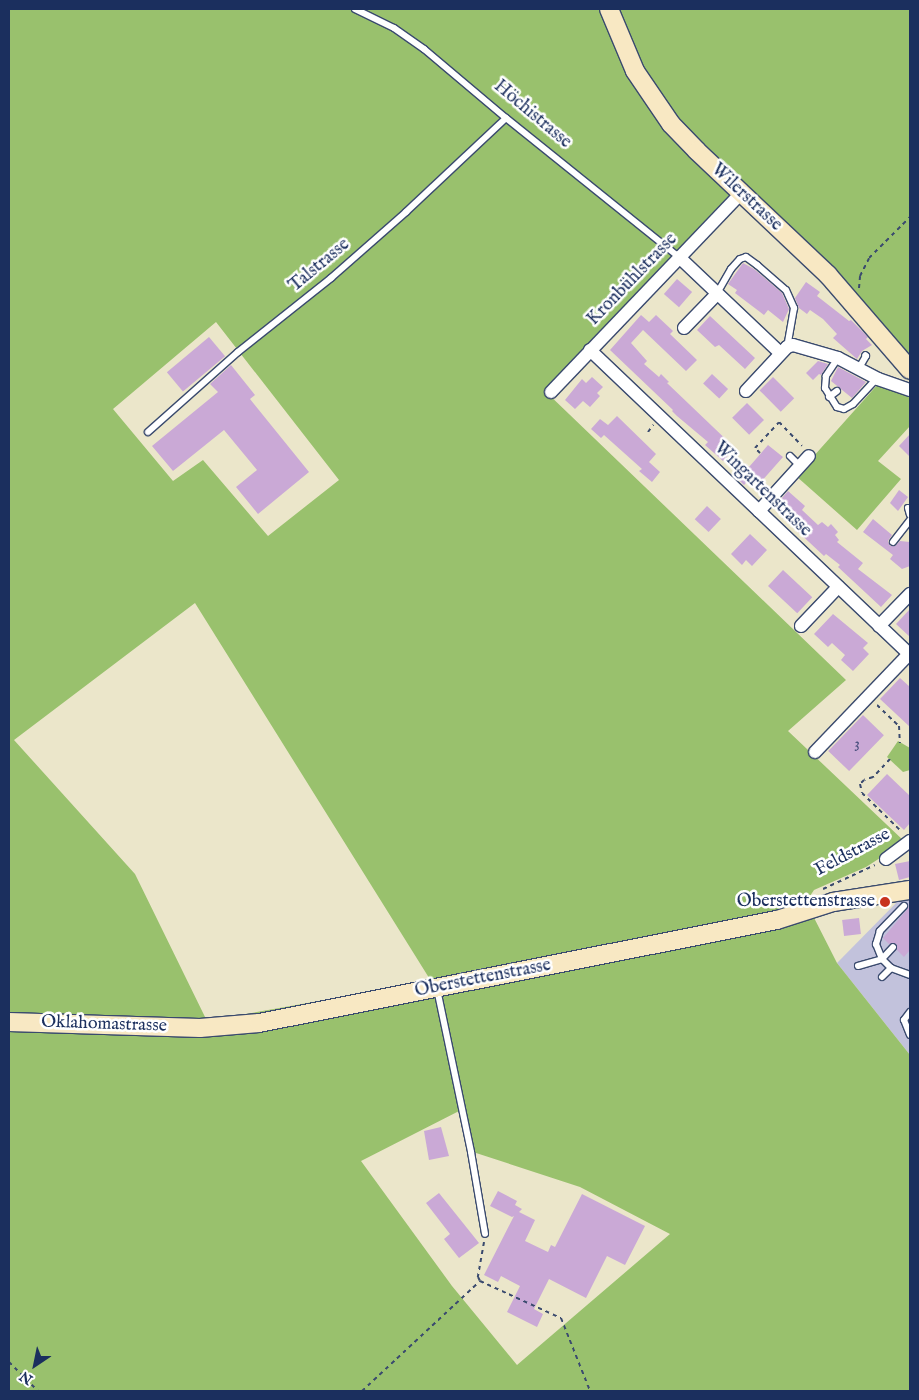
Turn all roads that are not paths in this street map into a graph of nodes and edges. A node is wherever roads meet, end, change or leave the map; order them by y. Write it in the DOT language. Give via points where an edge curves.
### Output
graph roads {
  1 [pos="355,9"];
  2 [pos="609,9"];
  3 [pos="506,118"];
  4 [pos="741,193"];
  5 [pos="679,257"];
  6 [pos="716,295"];
  7 [pos="684,328"];
  8 [pos="787,348"];
  9 [pos="590,350"];
  10 [pos="865,355"];
  11 [pos="838,358"];
  12 [pos="860,368"];
  13 [pos="910,370"];
  14 [pos="876,378"];
  15 [pos="910,390"];
  16 [pos="746,391"];
  17 [pos="837,391"];
  18 [pos="551,392"];
  19 [pos="829,397"];
  20 [pos="148,432"];
  21 [pos="805,451"];
  22 [pos="790,456"];
  23 [pos="800,466"];
  24 [pos="908,508"];
  25 [pos="759,511"];
  26 [pos="910,515"];
  27 [pos="910,520"];
  28 [pos="893,542"];
  29 [pos="838,586"];
  30 [pos="910,594"];
  31 [pos="801,626"];
  32 [pos="879,626"];
  33 [pos="909,655"];
  34 [pos="815,752"];
  35 [pos="907,837"];
  36 [pos="886,859"];
  37 [pos="907,898"];
  38 [pos="893,947"];
  39 [pos="882,959"];
  40 [pos="858,966"];
  41 [pos="891,968"];
  42 [pos="910,975"];
  43 [pos="882,977"];
  44 [pos="437,988"];
  45 [pos="910,1012"];
  46 [pos="9,1022"];
  47 [pos="200,1028"];
  48 [pos="910,1035"];
  49 [pos="486,1234"];
  1 -- 3 [label="lane, Höchistrasse" via="394,28 424,49"];
  2 -- 4 [label="street, Wilerstrasse" via="626,52 659,109"];
  3 -- 5 [label="lane, Höchistrasse"];
  3 -- 20 [label="lane, Talstrasse" via="391,226 238,352"];
  4 -- 5 [label="street, Kronbühlstrasse"];
  4 -- 13 [label="street, Wilerstrasse" via="828,275"];
  5 -- 6 [label="street"];
  5 -- 9 [label="street, Kronbühlstrasse"];
  6 -- 7 [label="street"];
  6 -- 8 [label="street"];
  6 -- 8 [label="lane" via="740,259 746,257 757,265 786,290 794,308"];
  8 -- 11 [label="street"];
  8 -- 16 [label="street"];
  9 -- 18 [label="street, Kronbühlstrasse"];
  9 -- 25 [label="street, Wingartenstrasse"];
  10 -- 12 [label="lane"];
  11 -- 12 [label="street"];
  11 -- 19 [label="lane" via="826,376 825,388"];
  12 -- 14 [label="street"];
  14 -- 15 [label="street"];
  14 -- 19 [label="lane" via="864,394 844,409 837,407"];
  17 -- 19 [label="lane"];
  21 -- 23 [label="street"];
  22 -- 23 [label="lane"];
  23 -- 25 [label="street"];
  24 -- 26 [label="lane"];
  25 -- 29 [label="street, Wingartenstrasse"];
  27 -- 28 [label="lane"];
  29 -- 31 [label="street"];
  29 -- 32 [label="street, Wingartenstrasse"];
  30 -- 32 [label="street"];
  32 -- 33 [label="street, Wingartenstrasse"];
  33 -- 34 [label="street"];
  35 -- 36 [label="street, Feldstrasse"];
  37 -- 39 [label="lane" via="880,930 876,944"];
  37 -- 44 [label="street, Oberstettenstrasse" via="833,902 793,916"];
  38 -- 39 [label="lane"];
  39 -- 40 [label="lane"];
  39 -- 41 [label="lane"];
  41 -- 42 [label="lane"];
  41 -- 43 [label="lane"];
  44 -- 47 [label="street, Oberstettenstrasse" via="259,1023"];
  44 -- 49 [label="lane"];
  45 -- 48 [label="lane" via="904,1020"];
  46 -- 47 [label="street, Oklahomastrasse"];
}
